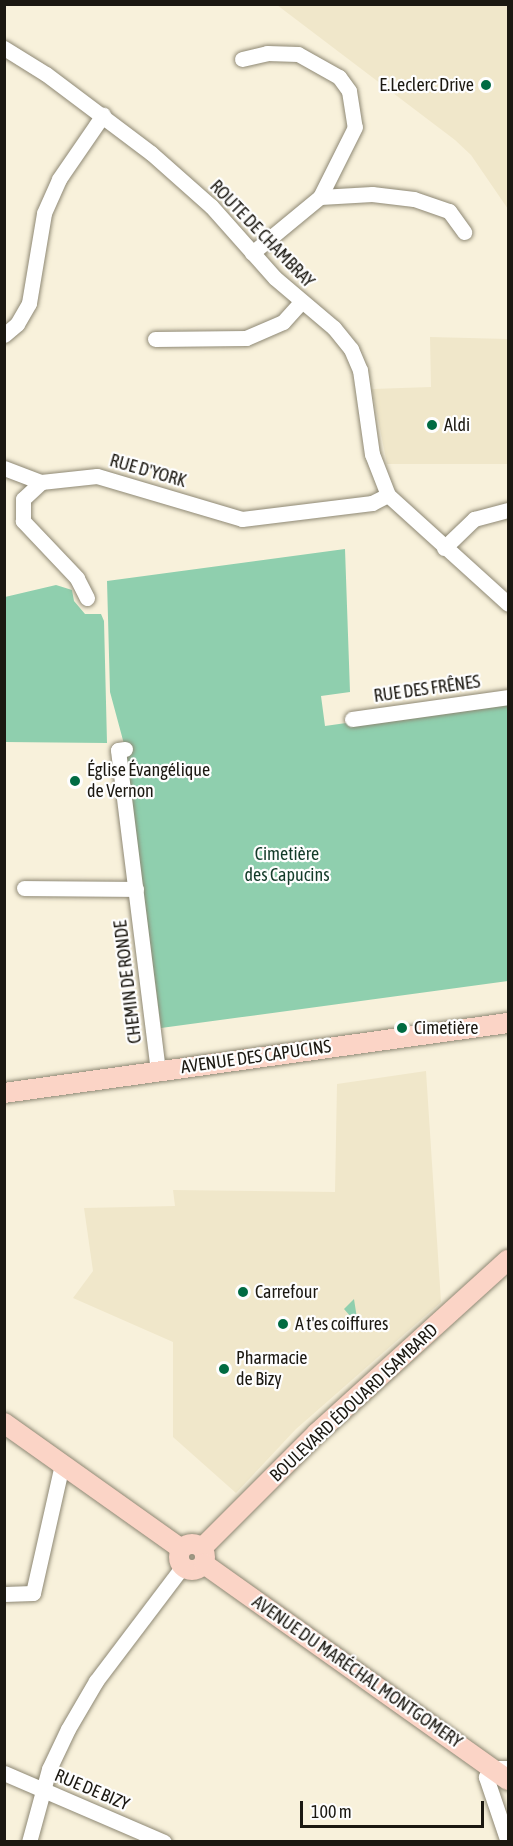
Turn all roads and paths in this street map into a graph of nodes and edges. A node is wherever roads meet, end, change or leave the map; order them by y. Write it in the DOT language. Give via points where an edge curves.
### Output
graph roads {
  1 [pos="4,48"];
  2 [pos="242,59"];
  3 [pos="103,115"];
  4 [pos="320,197"];
  5 [pos="464,232"];
  6 [pos="252,253"];
  7 [pos="302,302"];
  8 [pos="4,335"];
  9 [pos="155,339"];
  10 [pos="4,468"];
  11 [pos="40,482"];
  12 [pos="393,500"];
  13 [pos="508,510"];
  14 [pos="444,548"];
  15 [pos="87,598"];
  16 [pos="508,604"];
  17 [pos="508,697"];
  18 [pos="352,719"];
  19 [pos="125,748"];
  20 [pos="24,888"];
  21 [pos="136,889"];
  22 [pos="508,1023"];
  23 [pos="158,1071"];
  24 [pos="4,1094"];
  25 [pos="508,1260"];
  26 [pos="4,1423"];
  27 [pos="62,1464"];
  28 [pos="203,1556"];
  29 [pos="182,1558"];
  30 [pos="4,1594"];
  31 [pos="500,1768"];
  32 [pos="4,1773"];
  33 [pos="508,1780"];
  34 [pos="42,1790"];
  35 [pos="28,1842"];
  36 [pos="164,1842"];
  37 [pos="508,1842"];
  1 -- 3 [label="street, ROUTE DE CHAMBRAY"];
  2 -- 4 [label="street" via="267,53 298,54 339,77 349,91 355,127"];
  3 -- 6 [label="street, ROUTE DE CHAMBRAY" via="211,206"];
  3 -- 8 [label="street" via="59,179 44,213 29,303 17,324"];
  4 -- 5 [label="street" via="372,194 414,199 449,211"];
  4 -- 6 [label="street"];
  6 -- 7 [label="street, ROUTE DE CHAMBRAY"];
  7 -- 9 [label="street" via="283,322 246,338"];
  7 -- 12 [label="street, ROUTE DE CHAMBRAY" via="334,328 351,349 360,370 372,454"];
  10 -- 11 [label="street"];
  11 -- 12 [label="street, RUE D'YORK" via="97,476 242,519"];
  11 -- 15 [label="street" via="23,499 23,521 77,578"];
  12 -- 14 [label="street, ROUTE DE CHAMBRAY"];
  13 -- 14 [label="street" via="474,519"];
  14 -- 16 [label="street, ROUTE DE CHAMBRAY"];
  17 -- 18 [label="street, RUE DES FRÊNES"];
  19 -- 21 [label="street, CHEMIN DE RONDE" via="118,750"];
  20 -- 21 [label="street"];
  21 -- 23 [label="street, CHEMIN DE RONDE"];
  22 -- 23 [label="main road, AVENUE DES CAPUCINS"];
  23 -- 24 [label="main road, AVENUE DES CAPUCINS"];
  25 -- 28 [label="main road, BOULEVARD ÉDOUARD ISAMBARD" via="317,1433"];
  26 -- 27 [label="main road"];
  27 -- 29 [label="main road"];
  27 -- 30 [label="street" via="33,1593"];
  28 -- 29 [label="main road" via="192,1543"];
  28 -- 31 [label="main road, AVENUE DU MARÉCHAL MONTGOMERY"];
  29 -- 34 [label="street" via="96,1681 68,1729"];
  31 -- 33 [label="main road, AVENUE DU MARÉCHAL MONTGOMERY"];
  31 -- 37 [label="street" via="486,1777"];
  32 -- 34 [label="street, RUE DE BIZY"];
  34 -- 35 [label="street"];
  34 -- 36 [label="street, RUE DE BIZY"];
}
